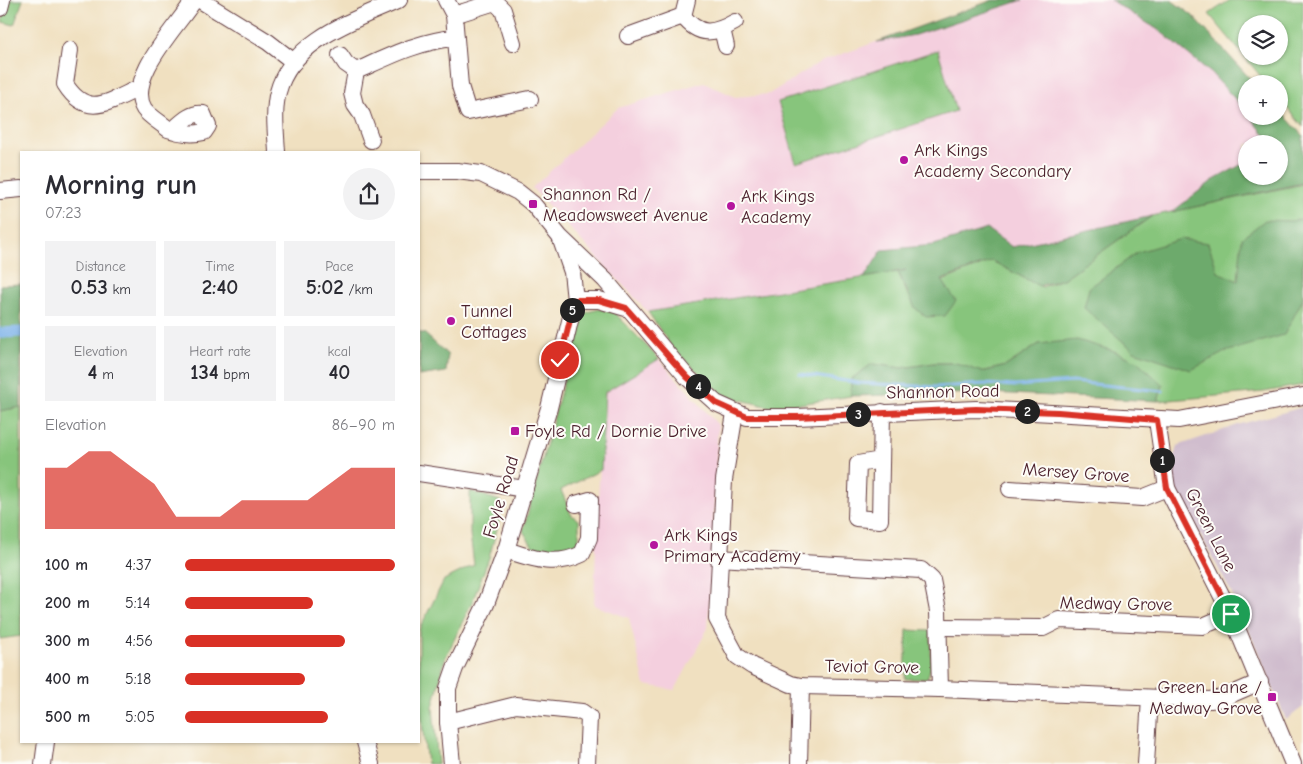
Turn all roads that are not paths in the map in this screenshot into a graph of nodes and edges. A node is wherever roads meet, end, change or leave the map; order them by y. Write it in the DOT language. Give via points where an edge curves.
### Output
graph roads {
  1 [pos="2,0"];
  2 [pos="194,0"];
  3 [pos="200,0"];
  4 [pos="399,0"];
  5 [pos="446,0"];
  6 [pos="377,4"];
  7 [pos="0,8"];
  8 [pos="685,8"];
  9 [pos="454,15"];
  10 [pos="628,36"];
  11 [pos="454,38"];
  12 [pos="513,43"];
  13 [pos="726,46"];
  14 [pos="70,50"];
  15 [pos="340,55"];
  16 [pos="294,62"];
  17 [pos="356,71"];
  18 [pos="139,88"];
  19 [pos="530,99"];
  20 [pos="173,130"];
  21 [pos="371,140"];
  22 [pos="277,151"];
  23 [pos="420,171"];
  24 [pos="20,189"];
  25 [pos="0,191"];
  26 [pos="560,237"];
  27 [pos="592,268"];
  28 [pos="572,272"];
  29 [pos="605,280"];
  30 [pos="575,300"];
  31 [pos="607,302"];
  32 [pos="626,308"];
  33 [pos="1303,396"];
  34 [pos="882,412"];
  35 [pos="735,413"];
  36 [pos="1157,420"];
  37 [pos="881,460"];
  38 [pos="420,473"];
  39 [pos="1167,488"];
  40 [pos="525,489"];
  41 [pos="1010,489"];
  42 [pos="576,504"];
  43 [pos="506,550"];
  44 [pos="718,558"];
  45 [pos="1231,614"];
  46 [pos="940,627"];
  47 [pos="1260,682"];
  48 [pos="801,686"];
  49 [pos="940,689"];
  50 [pos="1150,698"];
  51 [pos="448,722"];
  52 [pos="38,743"];
  53 [pos="365,743"];
  54 [pos="44,755"];
  55 [pos="371,764"];
  56 [pos="452,764"];
  57 [pos="587,764"];
  58 [pos="799,764"];
  59 [pos="1146,764"];
  60 [pos="1293,764"];
  1 -- 7 [label="street"];
  2 -- 18 [label="street" via="146,69"];
  3 -- 16 [label="street"];
  4 -- 6 [label="street"];
  5 -- 9 [label="street"];
  6 -- 16 [label="street" via="323,37"];
  8 -- 10 [label="street"];
  8 -- 13 [label="street" via="690,25 698,30 728,25"];
  9 -- 11 [label="street"];
  9 -- 12 [label="street" via="495,2 503,10"];
  11 -- 17 [label="street" via="405,49"];
  11 -- 19 [label="street" via="460,86 468,112"];
  14 -- 18 [label="street" via="64,84 82,103 90,105 110,101"];
  15 -- 17 [label="street"];
  16 -- 22 [label="street" via="278,90"];
  17 -- 21 [label="street" via="352,93"];
  18 -- 20 [label="street" via="144,109"];
  23 -- 26 [label="street, Shannon Road" via="468,172 502,183 533,204"];
  24 -- 25 [label="street"];
  26 -- 27 [label="street, Shannon Road"];
  26 -- 28 [label="street, Foyle Road"];
  27 -- 28 [label="street"];
  27 -- 29 [label="street, Shannon Road"];
  28 -- 30 [label="street, Foyle Road"];
  29 -- 31 [label="street"];
  29 -- 32 [label="street, Shannon Road"];
  30 -- 31 [label="street"];
  30 -- 40 [label="street, Foyle Road"];
  31 -- 32 [label="street"];
  32 -- 35 [label="street, Shannon Road" via="687,377 716,403"];
  33 -- 36 [label="street, Shannon Road" via="1188,418"];
  34 -- 35 [label="street, Shannon Road" via="797,417 747,417"];
  34 -- 36 [label="street, Shannon Road" via="984,410"];
  34 -- 37 [label="street"];
  35 -- 44 [label="street, Teviot Grove" via="724,480"];
  36 -- 39 [label="street, Green Lane"];
  38 -- 40 [label="street"];
  39 -- 41 [label="street, Mersey Grove" via="1142,498"];
  39 -- 45 [label="street, Green Lane"];
  40 -- 43 [label="street, Foyle Road"];
  42 -- 43 [label="street" via="590,500 589,538 582,554 566,562 532,558"];
  43 -- 51 [label="street, Foyle Road" via="448,688"];
  44 -- 46 [label="street" via="921,570 932,580"];
  44 -- 48 [label="street, Teviot Grove" via="716,619 737,656 752,666"];
  45 -- 46 [label="street, Medway Grove" via="1203,626 1059,620 1043,628"];
  45 -- 47 [label="street, Green Lane"];
  46 -- 49 [label="street"];
  47 -- 50 [label="street, Teviot Grove" via="1223,698 1210,700"];
  47 -- 60 [label="street, Green Lane"];
  48 -- 49 [label="street, Teviot Grove"];
  48 -- 58 [label="street"];
  49 -- 50 [label="street, Teviot Grove"];
  50 -- 59 [label="street"];
  51 -- 56 [label="street, Foyle Road"];
  51 -- 57 [label="street" via="516,705 582,712 588,717"];
  52 -- 54 [label="street"];
  53 -- 55 [label="street"];
}
